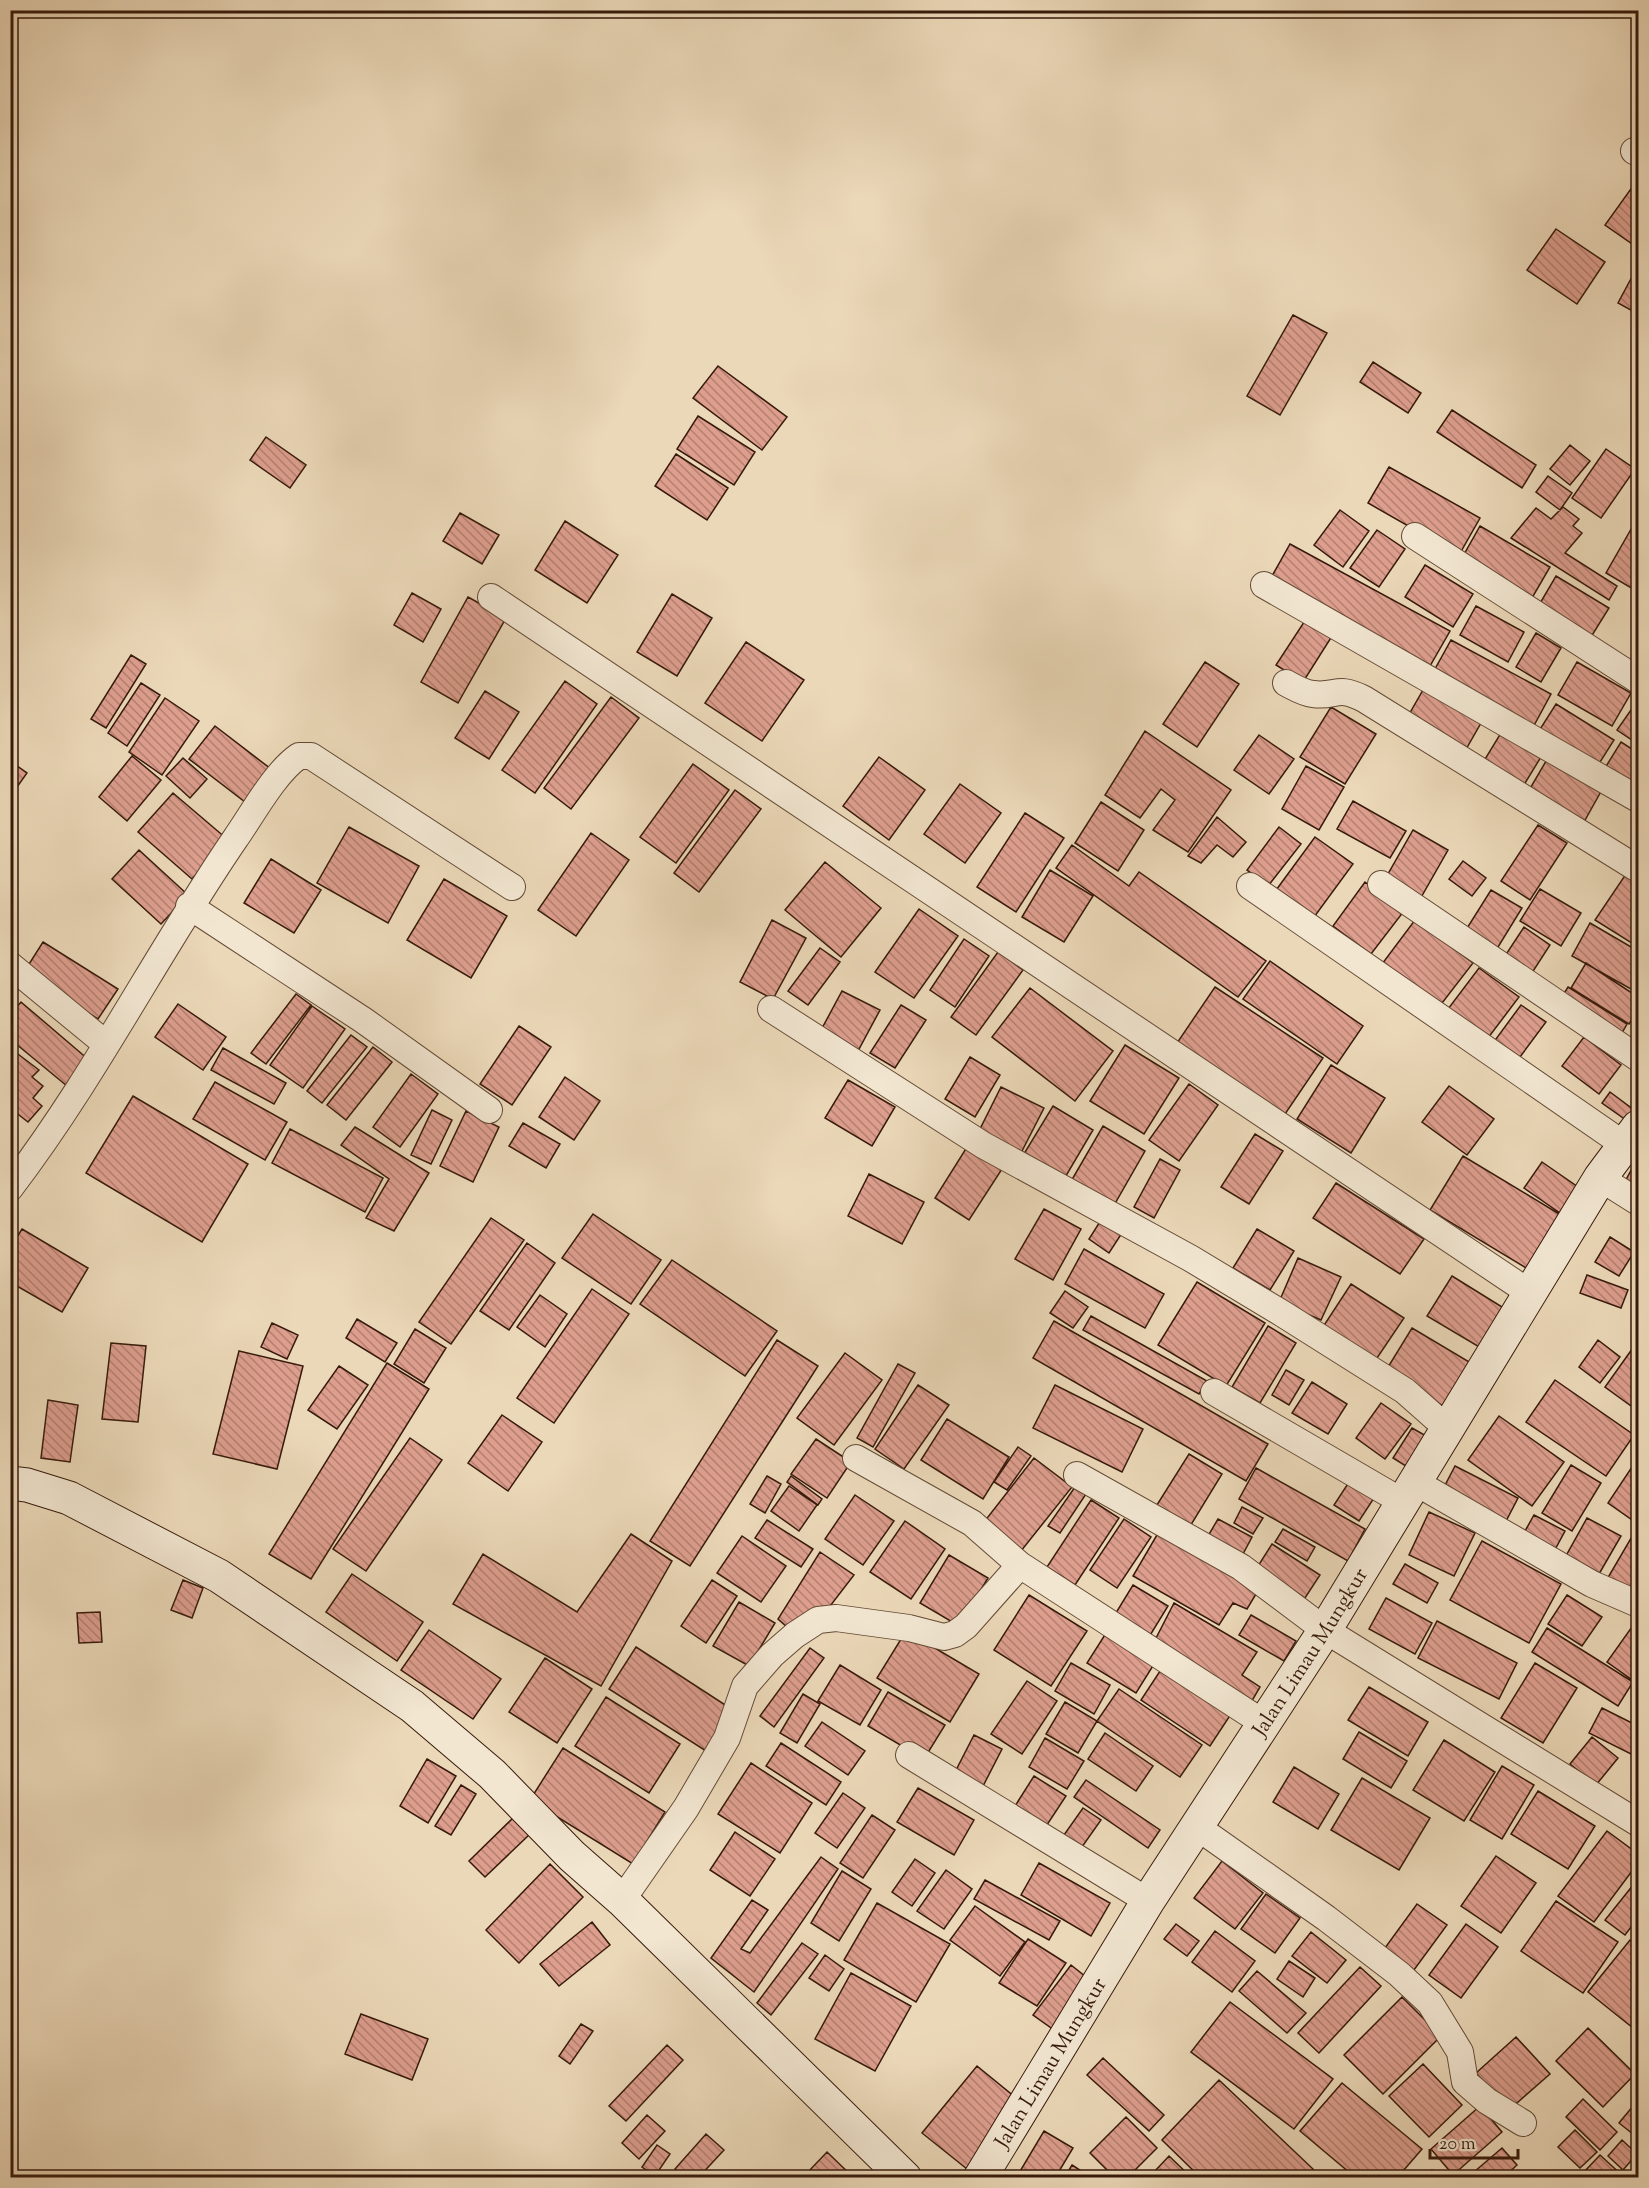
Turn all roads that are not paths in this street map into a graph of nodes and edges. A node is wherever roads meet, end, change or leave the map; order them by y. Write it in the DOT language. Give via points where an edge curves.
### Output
graph roads {
  1 [pos="1415,536"];
  2 [pos="1264,585"];
  3 [pos="491,597"];
  4 [pos="1638,680"];
  5 [pos="1286,683"];
  6 [pos="1638,799"];
  7 [pos="1638,869"];
  8 [pos="1381,884"];
  9 [pos="1250,886"];
  10 [pos="512,887"];
  11 [pos="189,906"];
  12 [pos="10,964"];
  13 [pos="771,1009"];
  14 [pos="106,1044"];
  15 [pos="1638,1058"];
  16 [pos="489,1110"];
  17 [pos="1632,1136"];
  18 [pos="1600,1178"];
  19 [pos="10,1188"];
  20 [pos="1638,1202"];
  21 [pos="1530,1293"];
  22 [pos="1214,1392"];
  23 [pos="1448,1429"];
  24 [pos="856,1458"];
  25 [pos="1077,1475"];
  26 [pos="10,1483"];
  27 [pos="1409,1492"];
  28 [pos="1020,1565"];
  29 [pos="1638,1604"];
  30 [pos="1325,1630"];
  31 [pos="1265,1724"];
  32 [pos="909,1755"];
  33 [pos="1638,1823"];
  34 [pos="1197,1827"];
  35 [pos="622,1900"];
  36 [pos="1148,1901"];
  37 [pos="1523,2123"];
  38 [pos="904,2178"];
  39 [pos="980,2178"];
  1 -- 4 [label="street"];
  2 -- 6 [label="street"];
  3 -- 21 [label="street"];
  5 -- 7 [label="street" via="1305,693 1345,690 1364,699"];
  8 -- 15 [label="street"];
  9 -- 17 [label="street"];
  10 -- 11 [label="street" via="311,756 301,755 279,777"];
  11 -- 14 [label="street"];
  11 -- 16 [label="street" via="363,1020"];
  12 -- 14 [label="street"];
  13 -- 23 [label="street" via="983,1145 1190,1258 1283,1314 1405,1391"];
  14 -- 19 [label="street" via="37,1153"];
  17 -- 18 [label="street, Jalan Limau Mungkur"];
  18 -- 20 [label="street"];
  18 -- 21 [label="street, Jalan Limau Mungkur"];
  21 -- 23 [label="street, Jalan Limau Mungkur"];
  22 -- 27 [label="street"];
  23 -- 27 [label="street, Jalan Limau Mungkur"];
  24 -- 28 [label="street" via="972,1523"];
  25 -- 30 [label="street" via="1240,1567"];
  26 -- 35 [label="street" via="69,1498 219,1576 411,1706 492,1774 572,1856"];
  27 -- 29 [label="street"];
  27 -- 30 [label="street, Jalan Limau Mungkur"];
  28 -- 31 [label="street"];
  28 -- 35 [label="street" via="955,1634 944,1637 837,1618 818,1620 795,1635 746,1686 726,1738 698,1788"];
  30 -- 31 [label="street, Jalan Limau Mungkur"];
  30 -- 33 [label="street"];
  31 -- 34 [label="street, Jalan Limau Mungkur"];
  32 -- 36 [label="street"];
  34 -- 36 [label="street, Jalan Limau Mungkur"];
  34 -- 37 [label="street" via="1326,1917 1399,1974 1430,2003 1447,2027 1460,2052 1465,2082 1486,2101"];
  35 -- 38 [label="street"];
  36 -- 39 [label="street, Jalan Limau Mungkur"];
}
